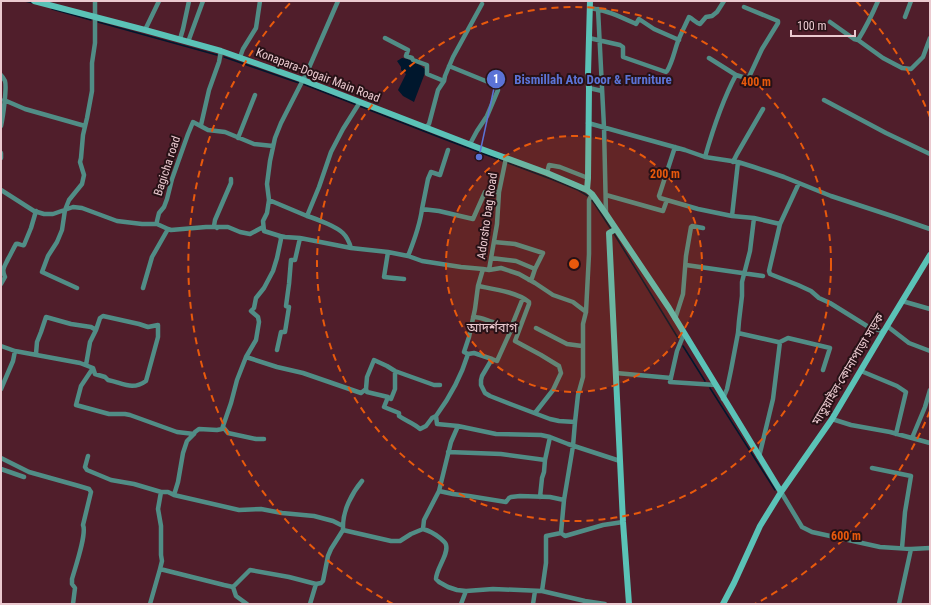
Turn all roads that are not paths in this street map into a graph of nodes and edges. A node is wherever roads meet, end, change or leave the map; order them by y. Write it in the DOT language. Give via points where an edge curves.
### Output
graph roads {
  1 [pos="34,1"];
  2 [pos="95,1"];
  3 [pos="159,1"];
  4 [pos="189,1"];
  5 [pos="203,1"];
  6 [pos="260,1"];
  7 [pos="338,1"];
  8 [pos="590,1"];
  9 [pos="724,1"];
  10 [pos="878,1"];
  11 [pos="911,1"];
  12 [pos="482,4"];
  13 [pos="744,7"];
  14 [pos="590,8"];
  15 [pos="598,9"];
  16 [pos="95,17"];
  17 [pos="905,17"];
  18 [pos="830,22"];
  19 [pos="145,30"];
  20 [pos="385,38"];
  21 [pos="589,38"];
  22 [pos="930,38"];
  23 [pos="180,40"];
  24 [pos="599,40"];
  25 [pos="679,40"];
  26 [pos="858,40"];
  27 [pos="188,42"];
  28 [pos="221,51"];
  29 [pos="240,57"];
  30 [pos="709,58"];
  31 [pos="449,66"];
  32 [pos="1,75"];
  33 [pos="736,75"];
  34 [pos="303,80"];
  35 [pos="444,81"];
  36 [pos="589,88"];
  37 [pos="602,91"];
  38 [pos="255,95"];
  39 [pos="4,100"];
  40 [pos="824,100"];
  41 [pos="360,102"];
  42 [pos="763,109"];
  43 [pos="588,123"];
  44 [pos="200,125"];
  45 [pos="1,126"];
  46 [pos="85,126"];
  47 [pos="426,127"];
  48 [pos="604,127"];
  49 [pos="238,138"];
  50 [pos="470,144"];
  51 [pos="273,146"];
  52 [pos="675,147"];
  53 [pos="448,150"];
  54 [pos="1,153"];
  55 [pos="930,154"];
  56 [pos="705,157"];
  57 [pos="1,158"];
  58 [pos="505,161"];
  59 [pos="736,162"];
  60 [pos="547,173"];
  61 [pos="588,178"];
  62 [pos="231,179"];
  63 [pos="799,183"];
  64 [pos="1,190"];
  65 [pos="499,192"];
  66 [pos="590,195"];
  67 [pos="606,195"];
  68 [pos="269,200"];
  69 [pos="667,200"];
  70 [pos="422,209"];
  71 [pos="64,210"];
  72 [pos="36,211"];
  73 [pos="606,214"];
  74 [pos="307,216"];
  75 [pos="732,216"];
  76 [pos="754,218"];
  77 [pos="157,224"];
  78 [pos="780,224"];
  79 [pos="263,226"];
  80 [pos="217,228"];
  81 [pos="703,228"];
  82 [pos="168,229"];
  83 [pos="930,229"];
  84 [pos="613,230"];
  85 [pos="280,236"];
  86 [pos="300,238"];
  87 [pos="494,242"];
  88 [pos="351,248"];
  89 [pos="388,252"];
  90 [pos="408,256"];
  91 [pos="930,257"];
  92 [pos="491,258"];
  93 [pos="686,265"];
  94 [pos="483,269"];
  95 [pos="535,269"];
  96 [pos="489,270"];
  97 [pos="744,273"];
  98 [pos="763,276"];
  99 [pos="404,279"];
  100 [pos="529,280"];
  101 [pos="1,284"];
  102 [pos="478,286"];
  103 [pos="77,288"];
  104 [pos="143,288"];
  105 [pos="523,298"];
  106 [pos="902,301"];
  107 [pos="930,309"];
  108 [pos="586,312"];
  109 [pos="473,317"];
  110 [pos="675,319"];
  111 [pos="512,328"];
  112 [pos="536,328"];
  113 [pos="885,329"];
  114 [pos="96,330"];
  115 [pos="518,332"];
  116 [pos="738,333"];
  117 [pos="684,334"];
  118 [pos="780,342"];
  119 [pos="1,346"];
  120 [pos="582,346"];
  121 [pos="277,350"];
  122 [pos="15,351"];
  123 [pos="930,351"];
  124 [pos="36,354"];
  125 [pos="468,354"];
  126 [pos="246,357"];
  127 [pos="492,359"];
  128 [pos="91,367"];
  129 [pos="822,370"];
  130 [pos="396,371"];
  131 [pos="861,371"];
  132 [pos="616,373"];
  133 [pos="671,378"];
  134 [pos="440,385"];
  135 [pos="716,385"];
  136 [pos="1,389"];
  137 [pos="366,389"];
  138 [pos="930,390"];
  139 [pos="388,397"];
  140 [pos="724,399"];
  141 [pos="535,413"];
  142 [pos="436,416"];
  143 [pos="832,419"];
  144 [pos="575,422"];
  145 [pos="458,426"];
  146 [pos="223,427"];
  147 [pos="194,434"];
  148 [pos="896,434"];
  149 [pos="550,438"];
  150 [pos="912,438"];
  151 [pos="264,439"];
  152 [pos="930,443"];
  153 [pos="573,446"];
  154 [pos="448,452"];
  155 [pos="88,456"];
  156 [pos="759,457"];
  157 [pos="1,458"];
  158 [pos="545,460"];
  159 [pos="620,461"];
  160 [pos="872,468"];
  161 [pos="1,469"];
  162 [pos="24,477"];
  163 [pos="362,481"];
  164 [pos="439,491"];
  165 [pos="161,492"];
  166 [pos="781,492"];
  167 [pos="174,495"];
  168 [pos="540,497"];
  169 [pos="564,500"];
  170 [pos="623,522"];
  171 [pos="343,528"];
  172 [pos="423,529"];
  173 [pos="561,533"];
  174 [pos="902,548"];
  175 [pos="930,548"];
  176 [pos="911,549"];
  177 [pos="160,569"];
  178 [pos="316,584"];
  179 [pos="233,587"];
  180 [pos="466,591"];
  181 [pos="535,591"];
  182 [pos="542,591"];
  183 [pos="73,604"];
  184 [pos="150,604"];
  185 [pos="246,604"];
  186 [pos="310,604"];
  187 [pos="461,604"];
  188 [pos="533,604"];
  189 [pos="605,604"];
  190 [pos="629,604"];
  191 [pos="725,604"];
  192 [pos="899,604"];
  1 -- 16 [label="main road, Konapara-Dogair Main Road"];
  2 -- 16 [label="street"];
  3 -- 19 [label="street"];
  4 -- 23 [label="street"];
  5 -- 27 [label="street"];
  6 -- 29 [label="street" via="256,28"];
  7 -- 34 [label="street"];
  8 -- 14 [label="main road"];
  9 -- 25 [label="street" via="717,12 706,17 700,24 689,17"];
  10 -- 26 [label="street"];
  11 -- 17 [label="street"];
  12 -- 31 [label="street"];
  13 -- 33 [label="street" via="778,23 749,77"];
  14 -- 15 [label="street"];
  14 -- 21 [label="main road"];
  15 -- 24 [label="street"];
  15 -- 25 [label="street" via="636,24 639,19"];
  16 -- 19 [label="main road, Konapara-Dogair Main Road"];
  16 -- 46 [label="street" via="92,91"];
  18 -- 26 [label="street"];
  19 -- 23 [label="main road, Konapara-Dogair Main Road"];
  20 -- 35 [label="street" via="408,50 406,56 427,66 427,74"];
  21 -- 24 [label="street"];
  21 -- 36 [label="main road"];
  22 -- 26 [label="street" via="923,57 911,69 902,68 883,58"];
  23 -- 27 [label="main road, Konapara-Dogair Main Road"];
  24 -- 25 [label="street" via="623,47 623,57 666,72"];
  24 -- 37 [label="street"];
  27 -- 28 [label="main road, Konapara-Dogair Main Road"];
  28 -- 29 [label="main road, Konapara-Dogair Main Road"];
  28 -- 44 [label="street" via="220,62 209,90"];
  29 -- 34 [label="main road, Konapara-Dogair Main Road"];
  30 -- 33 [label="street"];
  31 -- 35 [label="street"];
  31 -- 50 [label="street" via="493,84 498,90 487,116"];
  32 -- 39 [label="street" via="5,81"];
  33 -- 56 [label="street" via="722,102"];
  34 -- 41 [label="main road, Konapara-Dogair Main Road"];
  34 -- 51 [label="street" via="281,123"];
  35 -- 47 [label="street" via="438,90"];
  36 -- 37 [label="street"];
  36 -- 43 [label="main road"];
  37 -- 48 [label="street"];
  38 -- 49 [label="street"];
  39 -- 45 [label="street"];
  39 -- 46 [label="street" via="26,110"];
  40 -- 55 [label="street"];
  41 -- 47 [label="main road, Konapara-Dogair Main Road"];
  41 -- 74 [label="street" via="331,152"];
  42 -- 59 [label="street" via="737,154"];
  43 -- 48 [label="street"];
  43 -- 61 [label="main road"];
  44 -- 49 [label="street" via="208,130 225,132"];
  44 -- 77 [label="street, Bagicha road" via="192,122"];
  46 -- 71 [label="street" via="80,162 84,175 82,184"];
  47 -- 50 [label="main road, Konapara-Dogair Main Road"];
  48 -- 52 [label="street"];
  48 -- 67 [label="street"];
  49 -- 51 [label="street" via="254,144"];
  50 -- 58 [label="main road, Konapara-Dogair Main Road"];
  51 -- 68 [label="street" via="267,184"];
  52 -- 56 [label="street"];
  52 -- 69 [label="street" via="659,196"];
  53 -- 70 [label="street" via="440,175 431,172"];
  54 -- 57 [label="street"];
  56 -- 59 [label="street"];
  58 -- 60 [label="main road, Konapara-Dogair Main Road"];
  58 -- 65 [label="street, Adorsho bag Road"];
  59 -- 63 [label="street"];
  59 -- 75 [label="street"];
  60 -- 61 [label="street" via="548,165"];
  60 -- 66 [label="main road, Konapara-Dogair Main Road"];
  61 -- 66 [label="main road"];
  62 -- 80 [label="street" via="214,226"];
  63 -- 78 [label="street"];
  63 -- 83 [label="street"];
  64 -- 72 [label="street"];
  65 -- 70 [label="street" via="485,192 473,219"];
  65 -- 87 [label="street, Adorsho bag Road"];
  66 -- 73 [label="main road"];
  66 -- 108 [label="street"];
  67 -- 69 [label="street" via="663,211"];
  67 -- 73 [label="street"];
  68 -- 74 [label="street"];
  68 -- 79 [label="street"];
  69 -- 75 [label="street"];
  70 -- 90 [label="street"];
  71 -- 72 [label="street" via="53,214"];
  71 -- 77 [label="street" via="82,208 117,221"];
  71 -- 103 [label="street" via="62,230 42,272"];
  72 -- 101 [label="street" via="24,245 16,244 4,265 5,277"];
  73 -- 84 [label="main road"];
  74 -- 88 [label="street" via="342,232"];
  75 -- 76 [label="street"];
  76 -- 78 [label="street"];
  76 -- 97 [label="street"];
  77 -- 82 [label="street"];
  78 -- 113 [label="street" via="770,274 811,291 867,326"];
  79 -- 80 [label="street" via="250,234"];
  79 -- 85 [label="street" via="264,231"];
  80 -- 82 [label="street"];
  81 -- 93 [label="street" via="691,227"];
  82 -- 104 [label="street" via="152,257"];
  84 -- 110 [label="main road"];
  84 -- 132 [label="main road"];
  85 -- 86 [label="street"];
  85 -- 126 [label="street" via="273,271 251,310 259,322 256,340"];
  86 -- 88 [label="street"];
  86 -- 121 [label="street" via="295,260 291,260 286,306 289,307 287,326 285,332 281,332"];
  87 -- 92 [label="street, Adorsho bag Road"];
  87 -- 95 [label="street" via="515,244 543,253"];
  88 -- 89 [label="street"];
  89 -- 90 [label="street"];
  89 -- 99 [label="street" via="384,277"];
  90 -- 94 [label="street" via="461,268"];
  91 -- 106 [label="main road, মাতুয়াইল-কোনাপাড়া সড়ক"];
  92 -- 95 [label="street" via="516,261"];
  92 -- 96 [label="street, Adorsho bag Road"];
  93 -- 97 [label="street"];
  93 -- 110 [label="street" via="683,294"];
  94 -- 96 [label="street, Adorsho bag Road"];
  94 -- 102 [label="street, Adorsho bag Road"];
  95 -- 100 [label="street"];
  96 -- 100 [label="street" via="501,268"];
  97 -- 98 [label="street"];
  97 -- 116 [label="street"];
  100 -- 108 [label="street" via="553,295 573,302"];
  102 -- 105 [label="street"];
  102 -- 109 [label="street, Adorsho bag Road"];
  105 -- 111 [label="street"];
  105 -- 115 [label="street" via="529,304"];
  106 -- 107 [label="street"];
  106 -- 113 [label="main road, মাতুয়াইল-কোনাপাড়া সড়ক"];
  108 -- 120 [label="street"];
  109 -- 111 [label="street"];
  109 -- 125 [label="street, Adorsho bag Road" via="464,352"];
  110 -- 117 [label="main road"];
  111 -- 115 [label="street"];
  111 -- 127 [label="street" via="497,361"];
  112 -- 120 [label="street" via="561,342"];
  113 -- 123 [label="street"];
  113 -- 131 [label="main road, মাতুয়াইল-কোনাপাড়া সড়ক"];
  114 -- 124 [label="street" via="46,317 37,342"];
  114 -- 128 [label="street" via="90,342 86,365"];
  114 -- 128 [label="street" via="103,316 148,327 158,325 158,337 146,381 141,384 133,387 108,380 94,374"];
  115 -- 141 [label="street" via="515,341 560,366 561,373 553,390"];
  116 -- 118 [label="street"];
  116 -- 140 [label="street"];
  117 -- 133 [label="street"];
  117 -- 135 [label="main road"];
  118 -- 129 [label="street" via="788,338 830,348"];
  118 -- 156 [label="street" via="773,399"];
  119 -- 122 [label="street"];
  120 -- 144 [label="street" via="583,377"];
  122 -- 124 [label="street"];
  122 -- 136 [label="street"];
  124 -- 128 [label="street"];
  125 -- 127 [label="street" via="474,353"];
  125 -- 142 [label="street, Adorsho bag Road" via="457,382"];
  126 -- 137 [label="street" via="362,393"];
  126 -- 146 [label="street"];
  127 -- 141 [label="street" via="481,380 486,393"];
  128 -- 147 [label="street" via="81,386 76,405 109,414 130,414 177,432"];
  130 -- 134 [label="street"];
  130 -- 137 [label="street" via="374,360 367,377"];
  130 -- 139 [label="street" via="395,389 391,399"];
  131 -- 143 [label="main road, মাতুয়াইল-কোনাপাড়া সড়ক"];
  131 -- 148 [label="street" via="906,392"];
  132 -- 133 [label="street"];
  132 -- 159 [label="main road"];
  133 -- 135 [label="street" via="670,382"];
  135 -- 140 [label="main road"];
  137 -- 139 [label="street" via="367,392"];
  138 -- 150 [label="street"];
  139 -- 142 [label="street, Adorsho bag Road" via="384,407 399,413 399,416 420,429"];
  140 -- 156 [label="main road"];
  141 -- 144 [label="street" via="550,419"];
  142 -- 145 [label="street" via="437,424"];
  143 -- 148 [label="street"];
  143 -- 166 [label="main road, মাতুয়াইল-কোনাপাড়া সড়ক"];
  144 -- 153 [label="street"];
  145 -- 149 [label="street" via="496,434"];
  145 -- 154 [label="street"];
  146 -- 147 [label="street" via="218,430 199,429"];
  146 -- 151 [label="street" via="228,433"];
  147 -- 167 [label="street" via="187,441 183,453"];
  148 -- 150 [label="street"];
  149 -- 153 [label="street"];
  149 -- 158 [label="street"];
  150 -- 152 [label="street"];
  153 -- 159 [label="street"];
  153 -- 169 [label="street"];
  154 -- 158 [label="street" via="501,454"];
  154 -- 164 [label="street"];
  155 -- 165 [label="street" via="85,467 87,470 110,480"];
  156 -- 166 [label="main road"];
  157 -- 183 [label="street" via="30,472 92,492 83,525 85,529 80,554 72,579 72,584 76,588"];
  158 -- 168 [label="street"];
  159 -- 170 [label="main road"];
  160 -- 174 [label="street" via="911,476"];
  161 -- 162 [label="street"];
  163 -- 171 [label="street" via="350,499"];
  164 -- 168 [label="street" via="506,502 511,497"];
  164 -- 172 [label="street" via="427,511"];
  165 -- 167 [label="street"];
  165 -- 177 [label="street" via="158,509 161,526"];
  166 -- 174 [label="street" via="806,530 873,546"];
  166 -- 191 [label="main road, মাতুয়াইল-কোনাপাড়া সড়ক" via="760,526"];
  167 -- 171 [label="street" via="239,510 261,509 314,516 333,521"];
  168 -- 169 [label="street"];
  169 -- 173 [label="street"];
  170 -- 173 [label="street" via="565,536"];
  170 -- 190 [label="main road"];
  171 -- 172 [label="street" via="400,542"];
  171 -- 178 [label="street" via="328,556 323,581"];
  172 -- 180 [label="street" via="436,535 447,546 436,579 448,587"];
  173 -- 182 [label="street" via="546,536"];
  174 -- 176 [label="street"];
  175 -- 176 [label="street"];
  176 -- 192 [label="street"];
  177 -- 179 [label="street"];
  177 -- 184 [label="street"];
  178 -- 179 [label="street" via="250,570"];
  178 -- 186 [label="street"];
  179 -- 185 [label="street" via="236,596"];
  180 -- 181 [label="street"];
  180 -- 187 [label="street"];
  181 -- 182 [label="street"];
  181 -- 188 [label="street"];
  182 -- 189 [label="street"];
}
